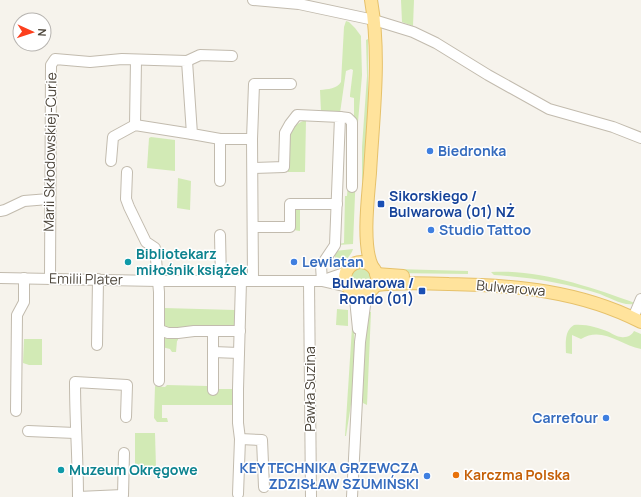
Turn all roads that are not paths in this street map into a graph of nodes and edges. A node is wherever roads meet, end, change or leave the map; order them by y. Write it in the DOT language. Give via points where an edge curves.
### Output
graph roads {
  1 [pos="253,0"];
  2 [pos="371,0"];
  3 [pos="374,20"];
  4 [pos="232,56"];
  5 [pos="136,60"];
  6 [pos="187,61"];
  7 [pos="291,84"];
  8 [pos="340,117"];
  9 [pos="136,125"];
  10 [pos="192,134"];
  11 [pos="220,138"];
  12 [pos="641,138"];
  13 [pos="252,139"];
  14 [pos="111,161"];
  15 [pos="253,168"];
  16 [pos="127,172"];
  17 [pos="220,181"];
  18 [pos="352,187"];
  19 [pos="49,199"];
  20 [pos="338,204"];
  21 [pos="0,211"];
  22 [pos="367,213"];
  23 [pos="254,227"];
  24 [pos="220,235"];
  25 [pos="351,268"];
  26 [pos="0,278"];
  27 [pos="24,278"];
  28 [pos="50,279"];
  29 [pos="98,279"];
  30 [pos="373,279"];
  31 [pos="221,280"];
  32 [pos="158,281"];
  33 [pos="241,281"];
  34 [pos="253,281"];
  35 [pos="322,281"];
  36 [pos="309,282"];
  37 [pos="350,289"];
  38 [pos="641,299"];
  39 [pos="638,316"];
  40 [pos="160,330"];
  41 [pos="213,331"];
  42 [pos="240,331"];
  43 [pos="360,342"];
  44 [pos="97,345"];
  45 [pos="213,352"];
  46 [pos="239,353"];
  47 [pos="159,381"];
  48 [pos="213,390"];
  49 [pos="16,411"];
  50 [pos="126,417"];
  51 [pos="28,431"];
  52 [pos="75,433"];
  53 [pos="240,439"];
  54 [pos="124,453"];
  55 [pos="264,487"];
  56 [pos="238,494"];
  57 [pos="78,497"];
  58 [pos="311,497"];
  59 [pos="352,497"];
  1 -- 3 [label="street" via="299,4"];
  2 -- 3 [label="main road"];
  3 -- 12 [label="street" via="413,32 436,43 549,109 613,127"];
  3 -- 22 [label="main road" via="375,85"];
  4 -- 6 [label="street, Marii Skłodowskiej-Curie" via="200,55"];
  5 -- 6 [label="street, Marii Skłodowskiej-Curie"];
  5 -- 9 [label="street"];
  5 -- 19 [label="street, Marii Skłodowskiej-Curie" via="55,60 51,65"];
  6 -- 10 [label="street"];
  7 -- 13 [label="street" via="254,84"];
  8 -- 15 [label="street" via="297,115 284,133 284,167"];
  8 -- 18 [label="street" via="348,118 352,122"];
  8 -- 20 [label="street"];
  9 -- 10 [label="street"];
  9 -- 14 [label="street" via="113,137"];
  10 -- 11 [label="street"];
  11 -- 13 [label="street"];
  11 -- 17 [label="street"];
  13 -- 15 [label="street"];
  15 -- 23 [label="street"];
  16 -- 32 [label="street" via="130,183 126,199 146,242 155,248"];
  19 -- 21 [label="street" via="24,201"];
  19 -- 28 [label="street, Marii Skłodowskiej-Curie"];
  20 -- 23 [label="street" via="290,204 290,227"];
  20 -- 35 [label="street" via="336,245 321,266"];
  22 -- 25 [label="main road" via="359,255"];
  22 -- 30 [label="main road" via="368,259"];
  23 -- 34 [label="street"];
  24 -- 31 [label="street"];
  25 -- 30 [label="main road" via="364,263"];
  25 -- 35 [label="street, Emilii Plater"];
  25 -- 37 [label="main road" via="346,280"];
  26 -- 27 [label="street, Emilii Plater"];
  27 -- 28 [label="street, Emilii Plater"];
  27 -- 49 [label="street" via="24,302 17,315"];
  28 -- 29 [label="street, Emilii Plater"];
  29 -- 32 [label="street, Emilii Plater"];
  29 -- 44 [label="street"];
  30 -- 37 [label="main road" via="360,294"];
  30 -- 39 [label="main road, Bulwarowa" via="391,283 532,288 582,299"];
  30 -- 43 [label="street" via="366,298"];
  31 -- 32 [label="street, Emilii Plater"];
  31 -- 33 [label="street, Emilii Plater"];
  32 -- 40 [label="street"];
  33 -- 34 [label="street, Emilii Plater"];
  33 -- 42 [label="street"];
  34 -- 36 [label="street, Emilii Plater"];
  35 -- 36 [label="street, Emilii Plater"];
  35 -- 37 [label="street, Emilii Plater"];
  36 -- 58 [label="street, Pawła Suzina"];
  37 -- 43 [label="street" via="356,299"];
  38 -- 39 [label="street"];
  40 -- 41 [label="street" via="168,333"];
  40 -- 47 [label="street"];
  41 -- 42 [label="street"];
  41 -- 45 [label="street"];
  42 -- 46 [label="street"];
  43 -- 59 [label="street"];
  45 -- 46 [label="street"];
  45 -- 48 [label="street"];
  46 -- 53 [label="street"];
  50 -- 52 [label="street" via="127,385 75,382"];
  51 -- 52 [label="street"];
  52 -- 57 [label="street"];
  53 -- 55 [label="street" via="262,440"];
  53 -- 56 [label="street"];
  54 -- 57 [label="street" via="123,495"];
}
